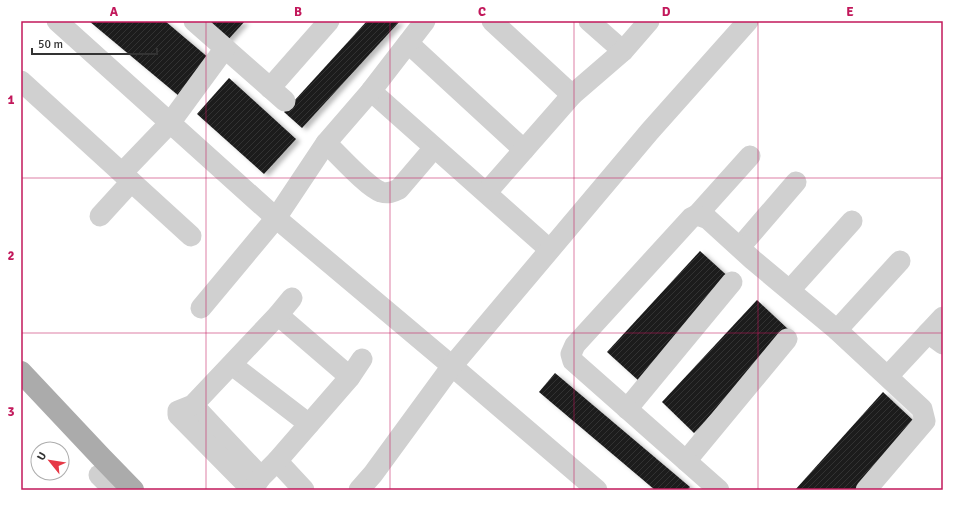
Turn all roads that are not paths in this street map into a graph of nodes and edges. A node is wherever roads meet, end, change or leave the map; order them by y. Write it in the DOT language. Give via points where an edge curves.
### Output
graph roads {
  1 [pos="57,21"];
  2 [pos="194,21"];
  3 [pos="425,21"];
  4 [pos="486,21"];
  5 [pos="492,21"];
  6 [pos="589,21"];
  7 [pos="748,21"];
  8 [pos="320,24"];
  9 [pos="639,24"];
  10 [pos="408,43"];
  11 [pos="225,48"];
  12 [pos="623,51"];
  13 [pos="371,91"];
  14 [pos="25,93"];
  15 [pos="572,95"];
  16 [pos="170,123"];
  17 [pos="326,143"];
  18 [pos="434,148"];
  19 [pos="524,150"];
  20 [pos="750,156"];
  21 [pos="127,177"];
  22 [pos="796,182"];
  23 [pos="487,192"];
  24 [pos="697,215"];
  25 [pos="100,216"];
  26 [pos="276,218"];
  27 [pos="852,220"];
  28 [pos="191,236"];
  29 [pos="740,247"];
  30 [pos="549,249"];
  31 [pos="900,261"];
  32 [pos="732,282"];
  33 [pos="790,290"];
  34 [pos="292,298"];
  35 [pos="201,308"];
  36 [pos="278,315"];
  37 [pos="943,317"];
  38 [pos="837,330"];
  39 [pos="787,339"];
  40 [pos="936,339"];
  41 [pos="362,359"];
  42 [pos="232,364"];
  43 [pos="452,366"];
  44 [pos="21,372"];
  45 [pos="888,376"];
  46 [pos="350,377"];
  47 [pos="627,409"];
  48 [pos="309,424"];
  49 [pos="686,460"];
  50 [pos="277,461"];
  51 [pos="99,475"];
  52 [pos="255,486"];
  53 [pos="715,489"];
  54 [pos="114,490"];
  55 [pos="133,490"];
  56 [pos="304,490"];
  57 [pos="359,490"];
  58 [pos="597,490"];
  59 [pos="866,490"];
  1 -- 16 [label="street"];
  2 -- 11 [label="street"];
  3 -- 10 [label="street"];
  4 -- 5 [label="street"];
  5 -- 15 [label="street"];
  6 -- 12 [label="street"];
  7 -- 30 [label="street"];
  8 -- 11 [label="street" via="278,94"];
  9 -- 12 [label="street"];
  10 -- 13 [label="street"];
  10 -- 19 [label="street"];
  11 -- 16 [label="street"];
  12 -- 15 [label="street"];
  13 -- 17 [label="street"];
  13 -- 18 [label="street"];
  14 -- 21 [label="street"];
  15 -- 19 [label="street"];
  16 -- 21 [label="street"];
  16 -- 26 [label="street"];
  17 -- 18 [label="street" via="370,186 381,192 391,193 399,189"];
  17 -- 26 [label="street"];
  18 -- 23 [label="street"];
  19 -- 23 [label="street"];
  20 -- 24 [label="street"];
  21 -- 25 [label="street"];
  21 -- 28 [label="street"];
  22 -- 29 [label="street"];
  23 -- 30 [label="street"];
  24 -- 29 [label="street" via="708,219"];
  24 -- 47 [label="street" via="691,218 575,345 573,361"];
  26 -- 35 [label="street"];
  26 -- 43 [label="street"];
  27 -- 33 [label="street"];
  29 -- 33 [label="street"];
  30 -- 43 [label="street"];
  31 -- 38 [label="street"];
  32 -- 47 [label="street"];
  33 -- 38 [label="street"];
  34 -- 36 [label="street"];
  36 -- 42 [label="street"];
  36 -- 46 [label="street"];
  37 -- 40 [label="street"];
  38 -- 45 [label="street"];
  39 -- 49 [label="street"];
  40 -- 45 [label="street"];
  41 -- 46 [label="street"];
  42 -- 48 [label="street"];
  42 -- 52 [label="street" via="193,405"];
  43 -- 57 [label="street"];
  43 -- 58 [label="street"];
  44 -- 55 [label="main road"];
  45 -- 59 [label="street" via="922,409 925,421"];
  46 -- 48 [label="street"];
  47 -- 49 [label="street"];
  48 -- 50 [label="street"];
  49 -- 53 [label="street"];
  50 -- 52 [label="street"];
  50 -- 56 [label="street"];
  51 -- 54 [label="street"];
}
